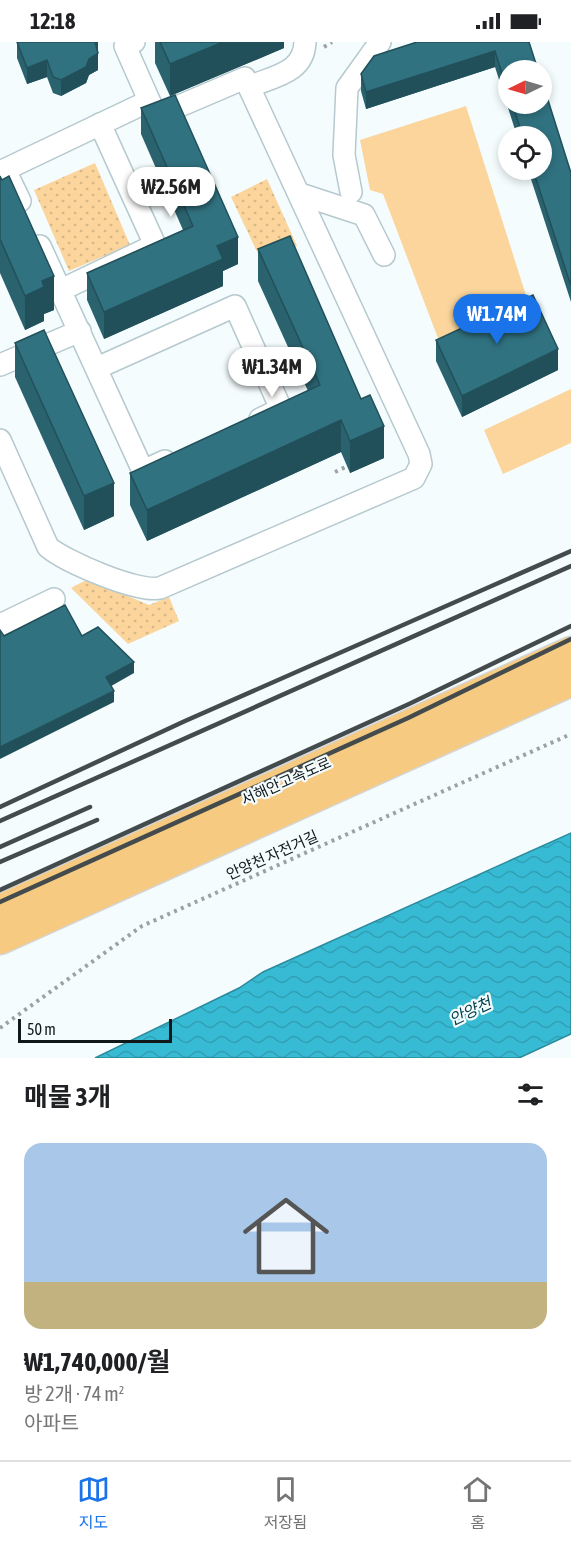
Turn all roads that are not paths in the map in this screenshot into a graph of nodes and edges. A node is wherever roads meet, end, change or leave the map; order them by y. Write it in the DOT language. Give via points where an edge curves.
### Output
graph roads {
  1 [pos="134,42"];
  2 [pos="305,42"];
  3 [pos="380,42"];
  4 [pos="249,87"];
  5 [pos="149,100"];
  6 [pos="100,124"];
  7 [pos="0,172"];
  8 [pos="351,192"];
  9 [pos="300,194"];
  10 [pos="384,255"];
  11 [pos="61,290"];
  12 [pos="80,331"];
  13 [pos="0,365"];
  14 [pos="97,368"];
  15 [pos="238,428"];
  16 [pos="0,440"];
  17 [pos="186,452"];
  18 [pos="54,599"];
  19 [pos="0,625"];
  20 [pos="571,652"];
  21 [pos="571,681"];
  22 [pos="0,910"];
  23 [pos="0,939"];
  1 -- 5 [label="lane" via="125,46"];
  2 -- 4 [label="lane" via="297,66"];
  3 -- 8 [label="lane" via="347,88 344,155"];
  4 -- 5 [label="lane" via="245,78 156,116"];
  4 -- 9 [label="lane"];
  5 -- 6 [label="lane"];
  6 -- 7 [label="lane"];
  6 -- 11 [label="lane" via="155,245"];
  7 -- 11 [label="lane" via="7,174"];
  9 -- 10 [label="lane" via="364,215"];
  9 -- 16 [label="lane" via="419,454 421,464 414,478 160,588 145,590 48,548"];
  11 -- 12 [label="lane"];
  12 -- 13 [label="lane"];
  12 -- 14 [label="lane"];
  14 -- 15 [label="lane" via="235,306 281,409"];
  14 -- 17 [label="lane" via="143,471"];
  18 -- 19 [label="lane"];
  20 -- 22 [label="highway, 서해안고속도로"];
  21 -- 23 [label="highway, 서해안고속도로"];
}
